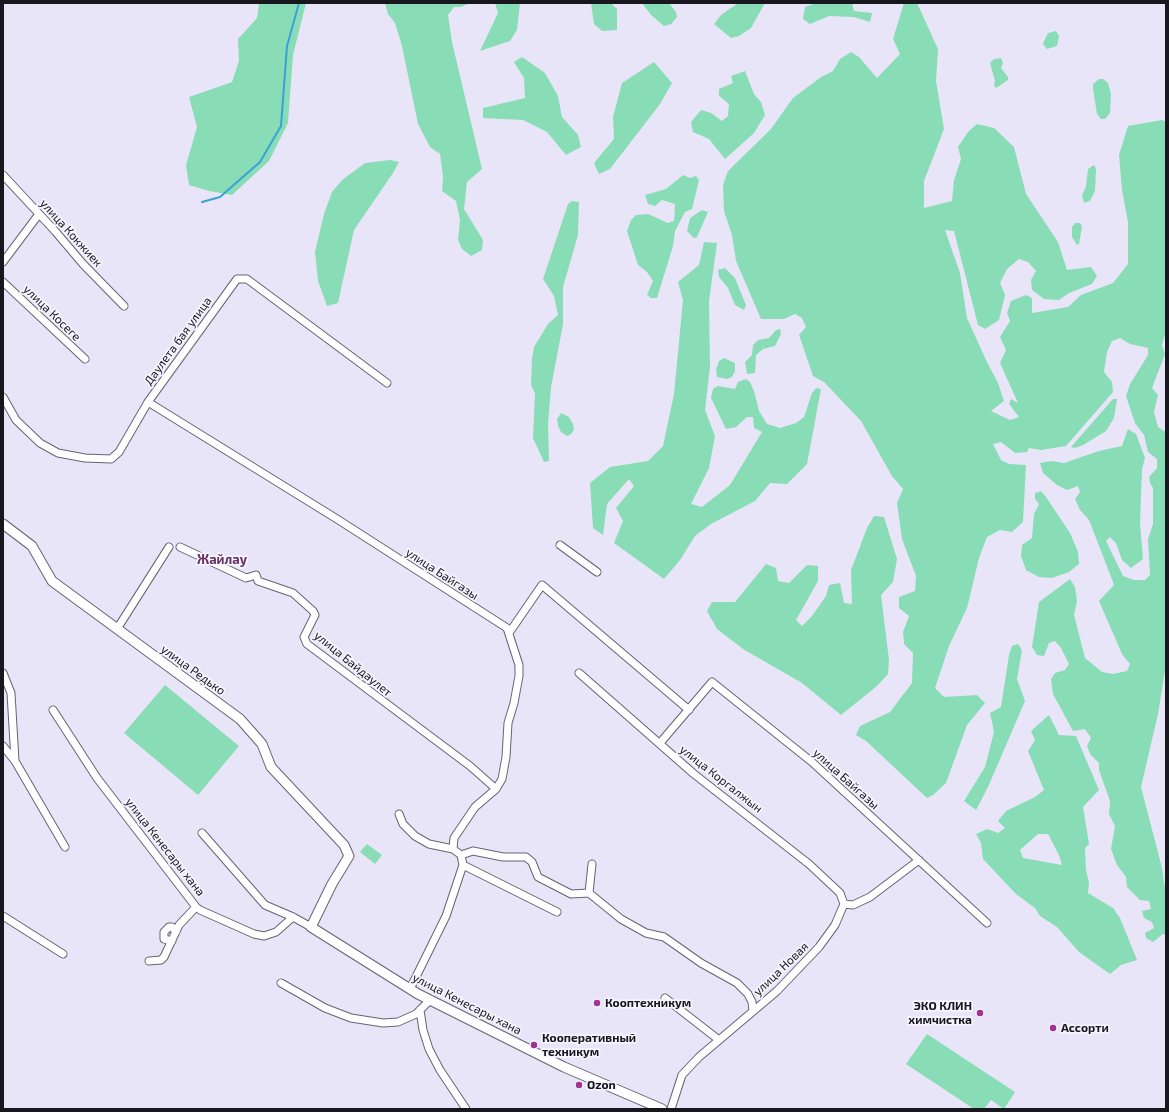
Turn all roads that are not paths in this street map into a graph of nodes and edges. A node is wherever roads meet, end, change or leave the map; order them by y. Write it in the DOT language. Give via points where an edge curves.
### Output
graph roads {
  1 [pos="3,175"];
  2 [pos="39,214"];
  3 [pos="3,262"];
  4 [pos="3,282"];
  5 [pos="124,306"];
  6 [pos="85,359"];
  7 [pos="386,384"];
  8 [pos="3,397"];
  9 [pos="148,402"];
  10 [pos="3,524"];
  11 [pos="560,545"];
  12 [pos="169,547"];
  13 [pos="180,547"];
  14 [pos="597,572"];
  15 [pos="117,629"];
  16 [pos="509,633"];
  17 [pos="3,673"];
  18 [pos="579,673"];
  19 [pos="53,710"];
  20 [pos="689,710"];
  21 [pos="660,743"];
  22 [pos="3,746"];
  23 [pos="15,761"];
  24 [pos="496,789"];
  25 [pos="400,814"];
  26 [pos="202,833"];
  27 [pos="65,847"];
  28 [pos="453,849"];
  29 [pos="461,855"];
  30 [pos="919,860"];
  31 [pos="592,864"];
  32 [pos="463,865"];
  33 [pos="589,892"];
  34 [pos="844,904"];
  35 [pos="196,906"];
  36 [pos="557,912"];
  37 [pos="3,916"];
  38 [pos="293,917"];
  39 [pos="987,923"];
  40 [pos="311,927"];
  41 [pos="176,932"];
  42 [pos="172,941"];
  43 [pos="63,954"];
  44 [pos="149,961"];
  45 [pos="282,983"];
  46 [pos="410,989"];
  47 [pos="665,998"];
  48 [pos="430,1000"];
  49 [pos="420,1010"];
  50 [pos="753,1011"];
  51 [pos="719,1040"];
  52 [pos="466,1109"];
  53 [pos="662,1109"];
  54 [pos="671,1109"];
  1 -- 2 [label="street, улица Кокжиек"];
  2 -- 3 [label="street"];
  2 -- 5 [label="street, улица Кокжиек"];
  4 -- 6 [label="street, улица Косеге"];
  7 -- 9 [label="street, Даулета бая улица" via="247,279 237,278"];
  8 -- 9 [label="street, Даулета бая улица" via="16,420 40,443 58,453 111,459 119,452"];
  9 -- 16 [label="street, улица Байгазы" via="337,519 507,628"];
  10 -- 15 [label="street, улица Редько" via="32,546 52,581"];
  11 -- 14 [label="street"];
  12 -- 15 [label="street"];
  13 -- 24 [label="street, улица Байдаулет" via="246,578 256,575 258,581 293,593 313,610 315,615 304,637 307,644 470,766"];
  15 -- 40 [label="street, улица Редько" via="240,719 262,744 271,767 344,845 349,856"];
  16 -- 20 [label="street" via="542,585"];
  16 -- 24 [label="street" via="519,676 508,723 502,779"];
  17 -- 23 [label="street" via="11,693"];
  18 -- 21 [label="street, улица Коргалжын"];
  19 -- 35 [label="street, улица Кенесары хана" via="97,778"];
  20 -- 21 [label="street, улица Байгазы"];
  20 -- 30 [label="street, улица Байгазы" via="712,682 812,762"];
  21 -- 34 [label="street, улица Коргалжын" via="694,774 810,864 840,893"];
  22 -- 23 [label="street"];
  23 -- 27 [label="street"];
  24 -- 28 [label="street" via="475,807 465,820 454,838"];
  25 -- 28 [label="street" via="403,824 415,836 429,844"];
  26 -- 38 [label="street" via="264,905"];
  28 -- 29 [label="street"];
  29 -- 32 [label="street"];
  29 -- 33 [label="street" via="473,851 503,857 526,858 532,862 538,877 571,894"];
  30 -- 34 [label="street" via="870,897 853,905"];
  30 -- 39 [label="street, улица Байгазы"];
  31 -- 33 [label="street"];
  32 -- 36 [label="street"];
  32 -- 46 [label="street" via="446,916"];
  33 -- 50 [label="street" via="620,919 646,933 664,937 701,963 737,983 748,994"];
  34 -- 50 [label="street, улица Новая" via="835,925 819,948 777,991"];
  35 -- 38 [label="street, улица Кенесары хана" via="254,934 264,936 276,932"];
  35 -- 41 [label="street"];
  37 -- 43 [label="street"];
  38 -- 40 [label="street"];
  40 -- 46 [label="street, улица Кенесары хана"];
  41 -- 42 [label="street"];
  41 -- 42 [label="street" via="169,927 164,932 164,939"];
  42 -- 44 [label="street" via="161,960"];
  45 -- 49 [label="street" via="325,1008 351,1018 383,1024 398,1022"];
  46 -- 48 [label="street, улица Кенесары хана"];
  47 -- 51 [label="street"];
  48 -- 49 [label="street"];
  48 -- 53 [label="street, улица Кенесары хана" via="564,1067"];
  49 -- 52 [label="street" via="429,1049"];
  50 -- 51 [label="street, улица Новая"];
  51 -- 54 [label="street, улица Новая" via="682,1075"];
}
